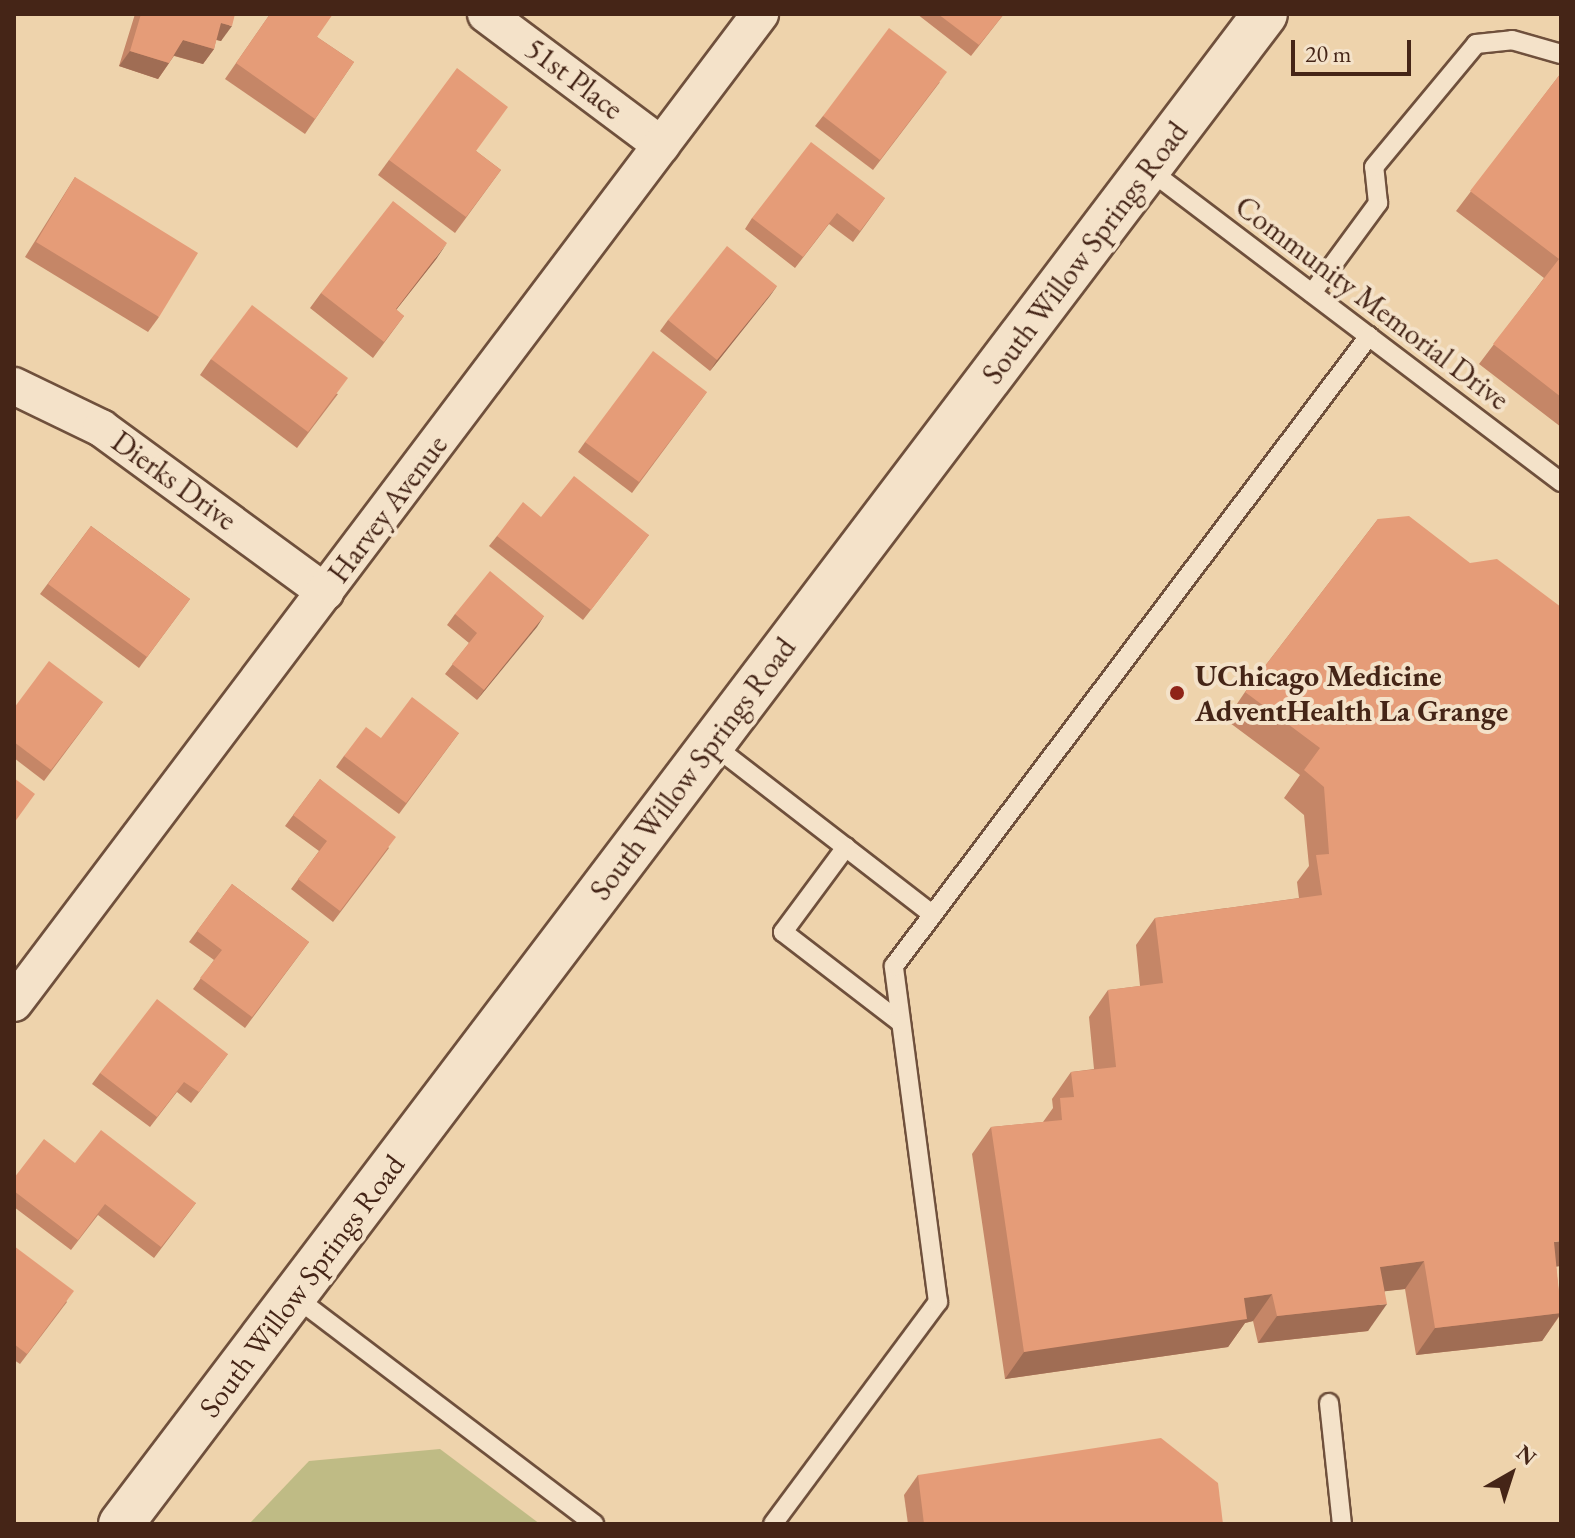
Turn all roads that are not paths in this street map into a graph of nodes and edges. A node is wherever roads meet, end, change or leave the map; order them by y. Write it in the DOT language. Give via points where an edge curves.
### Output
graph roads {
  1 [pos="486,14"];
  2 [pos="760,14"];
  3 [pos="1265,14"];
  4 [pos="1561,54"];
  5 [pos="661,145"];
  6 [pos="1148,169"];
  7 [pos="1312,293"];
  8 [pos="1369,336"];
  9 [pos="14,386"];
  10 [pos="1561,482"];
  11 [pos="325,592"];
  12 [pos="712,744"];
  13 [pos="846,847"];
  14 [pos="933,915"];
  15 [pos="14,1003"];
  16 [pos="901,1023"];
  17 [pos="294,1296"];
  18 [pos="1329,1403"];
  19 [pos="121,1524"];
  20 [pos="594,1524"];
  21 [pos="773,1524"];
  22 [pos="1342,1524"];
  1 -- 5 [label="street, 51st Place"];
  2 -- 5 [label="street, Harvey Avenue"];
  3 -- 6 [label="street, South Willow Springs Road"];
  4 -- 7 [label="lane" via="1512,40 1476,44 1374,167 1378,203"];
  5 -- 11 [label="street, Harvey Avenue"];
  6 -- 7 [label="lane, Community Memorial Drive"];
  6 -- 12 [label="street, South Willow Springs Road"];
  7 -- 8 [label="lane, Community Memorial Drive"];
  8 -- 10 [label="lane, Community Memorial Drive"];
  8 -- 14 [label="lane"];
  9 -- 11 [label="street, Dierks Drive" via="101,428"];
  11 -- 15 [label="street, Harvey Avenue"];
  12 -- 13 [label="lane"];
  12 -- 17 [label="street, South Willow Springs Road"];
  13 -- 14 [label="lane"];
  13 -- 16 [label="lane" via="783,932"];
  14 -- 16 [label="lane" via="894,966"];
  16 -- 21 [label="lane" via="938,1302"];
  17 -- 19 [label="street, South Willow Springs Road"];
  17 -- 20 [label="lane"];
  18 -- 22 [label="lane"];
}
